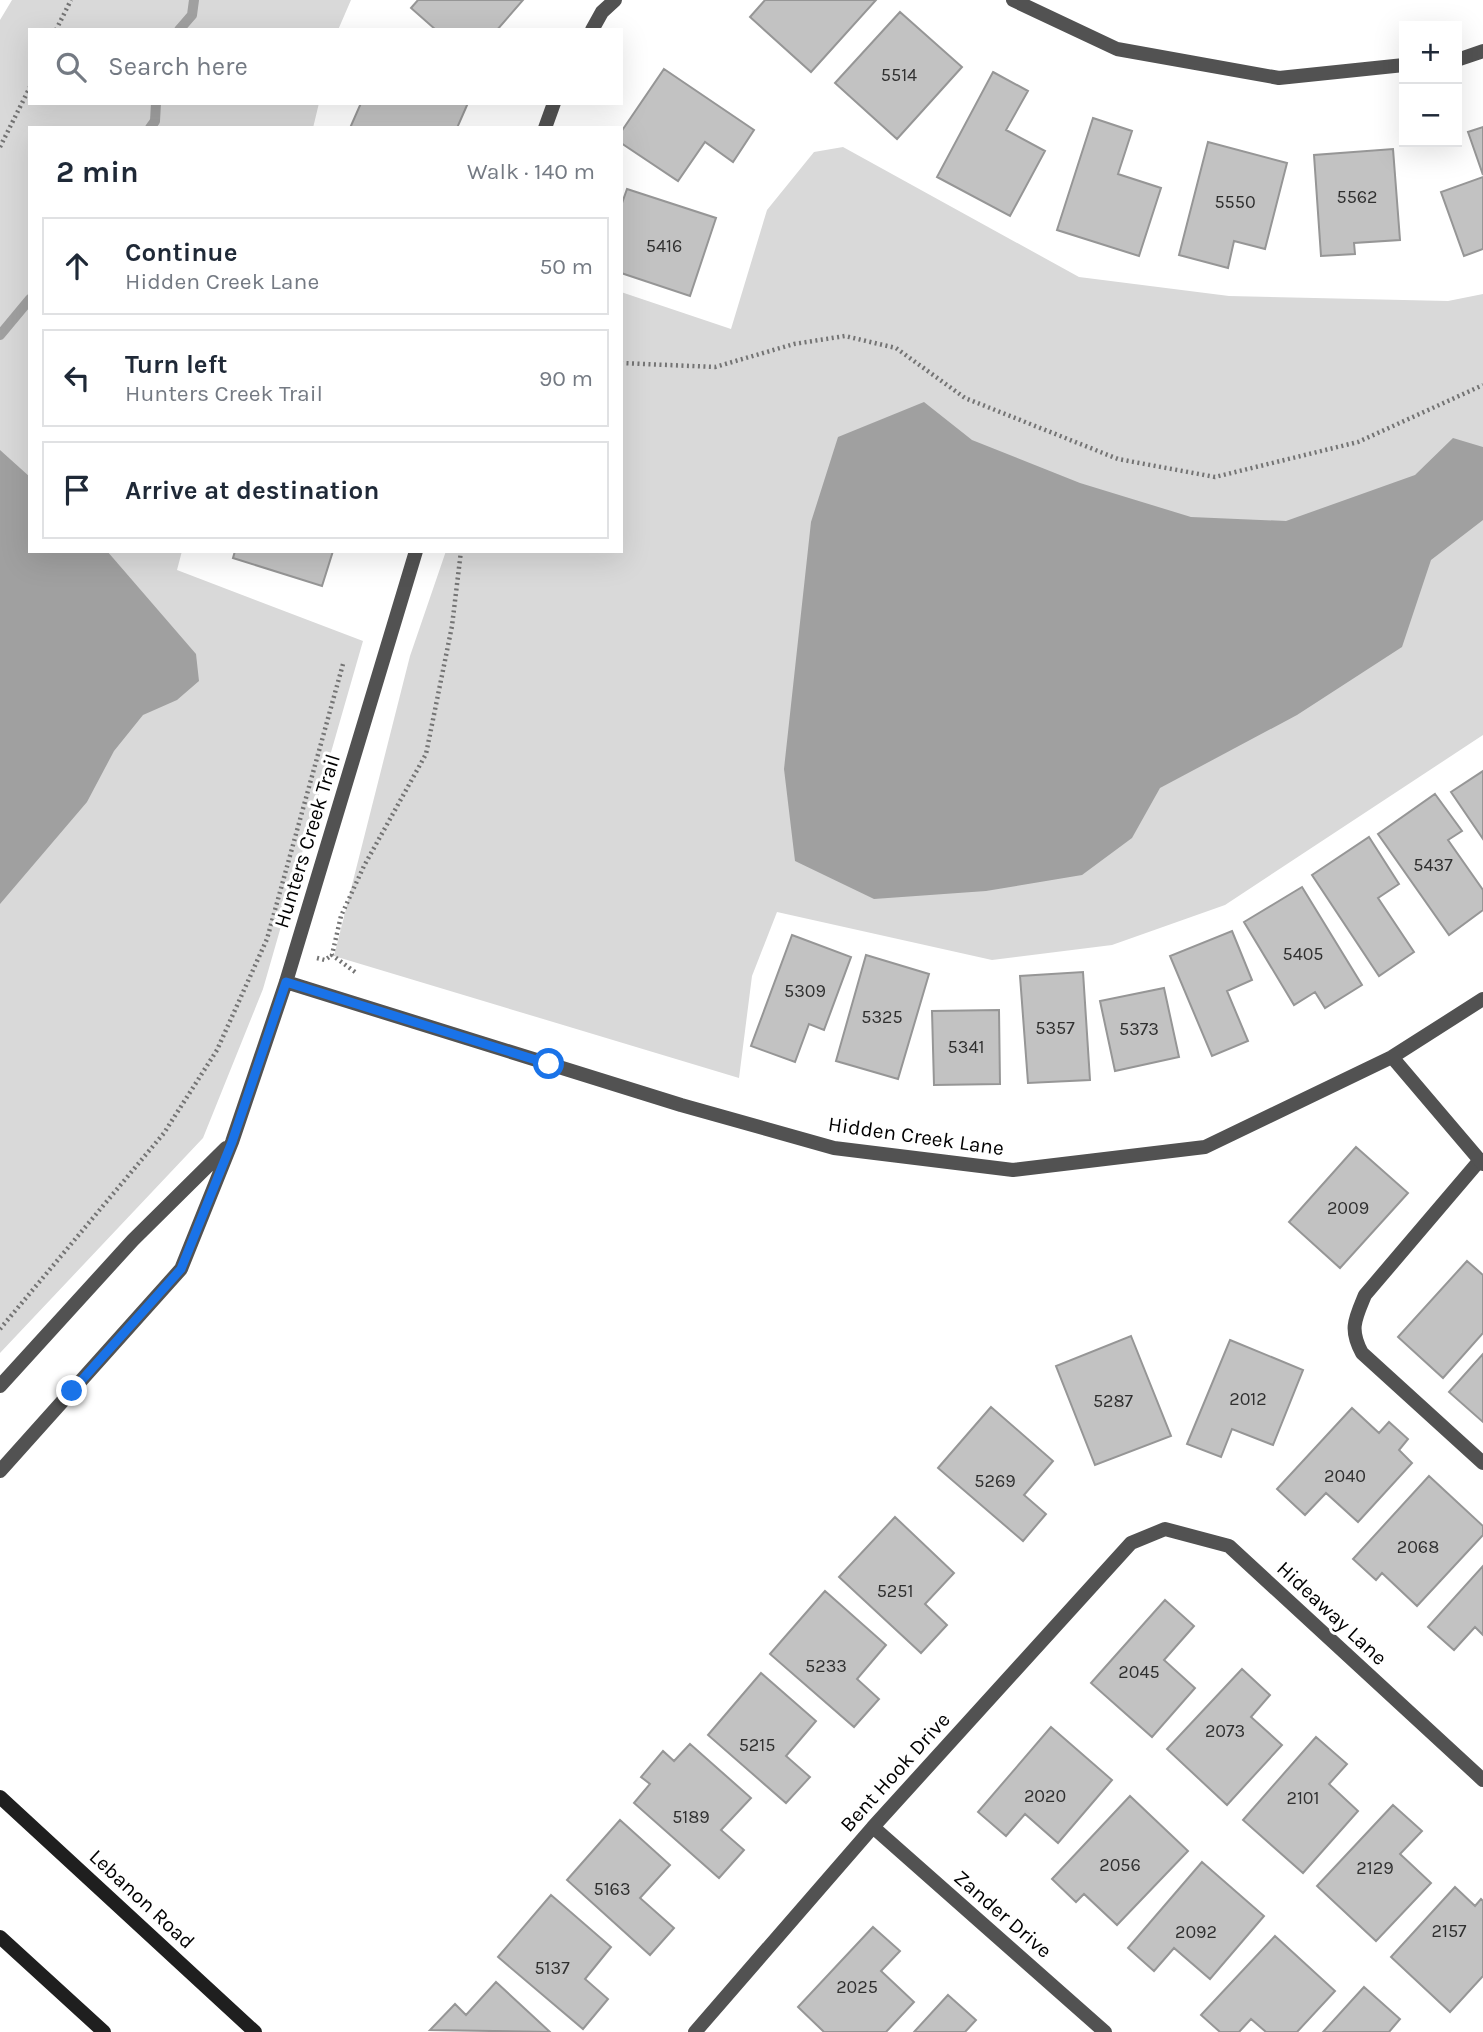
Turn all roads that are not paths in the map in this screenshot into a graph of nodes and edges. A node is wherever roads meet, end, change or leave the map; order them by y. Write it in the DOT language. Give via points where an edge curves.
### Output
graph roads {
  1 [pos="615,0"];
  2 [pos="1013,0"];
  3 [pos="593,28"];
  4 [pos="1483,51"];
  5 [pos="1462,58"];
  6 [pos="1399,66"];
  7 [pos="553,105"];
  8 [pos="546,126"];
  9 [pos="415,553"];
  10 [pos="286,982"];
  11 [pos="1483,999"];
  12 [pos="1392,1057"];
  13 [pos="232,1142"];
  14 [pos="1481,1162"];
  15 [pos="0,1386"];
  16 [pos="1483,1463"];
  17 [pos="0,1471"];
  18 [pos="1131,1543"];
  19 [pos="1483,1780"];
  20 [pos="0,1797"];
  21 [pos="873,1828"];
  22 [pos="0,1937"];
  23 [pos="104,2032"];
  24 [pos="255,2032"];
  25 [pos="695,2032"];
  26 [pos="1105,2032"];
  1 -- 3 [label="street"];
  2 -- 6 [label="street" via="1117,49 1279,78"];
  4 -- 5 [label="street"];
  7 -- 8 [label="street"];
  9 -- 10 [label="street, Hunters Creek Trail"];
  10 -- 12 [label="street, Hidden Creek Lane" via="834,1149 1013,1170 1205,1147"];
  10 -- 13 [label="street, Hunters Creek Trail"];
  11 -- 12 [label="street, Hidden Creek Lane"];
  12 -- 14 [label="street"];
  13 -- 15 [label="street, Hunters Creek Trail" via="133,1240"];
  13 -- 17 [label="street, Hunters Creek Trail" via="181,1269"];
  14 -- 16 [label="street" via="1365,1295 1353,1336 1362,1353"];
  18 -- 19 [label="street, Hideaway Lane" via="1164,1528 1229,1546"];
  18 -- 21 [label="street, Bent Hook Drive"];
  20 -- 24 [label="main road, Lebanon Road"];
  21 -- 25 [label="street, Bent Hook Drive"];
  21 -- 26 [label="street, Zander Drive"];
  22 -- 23 [label="main road"];
}
